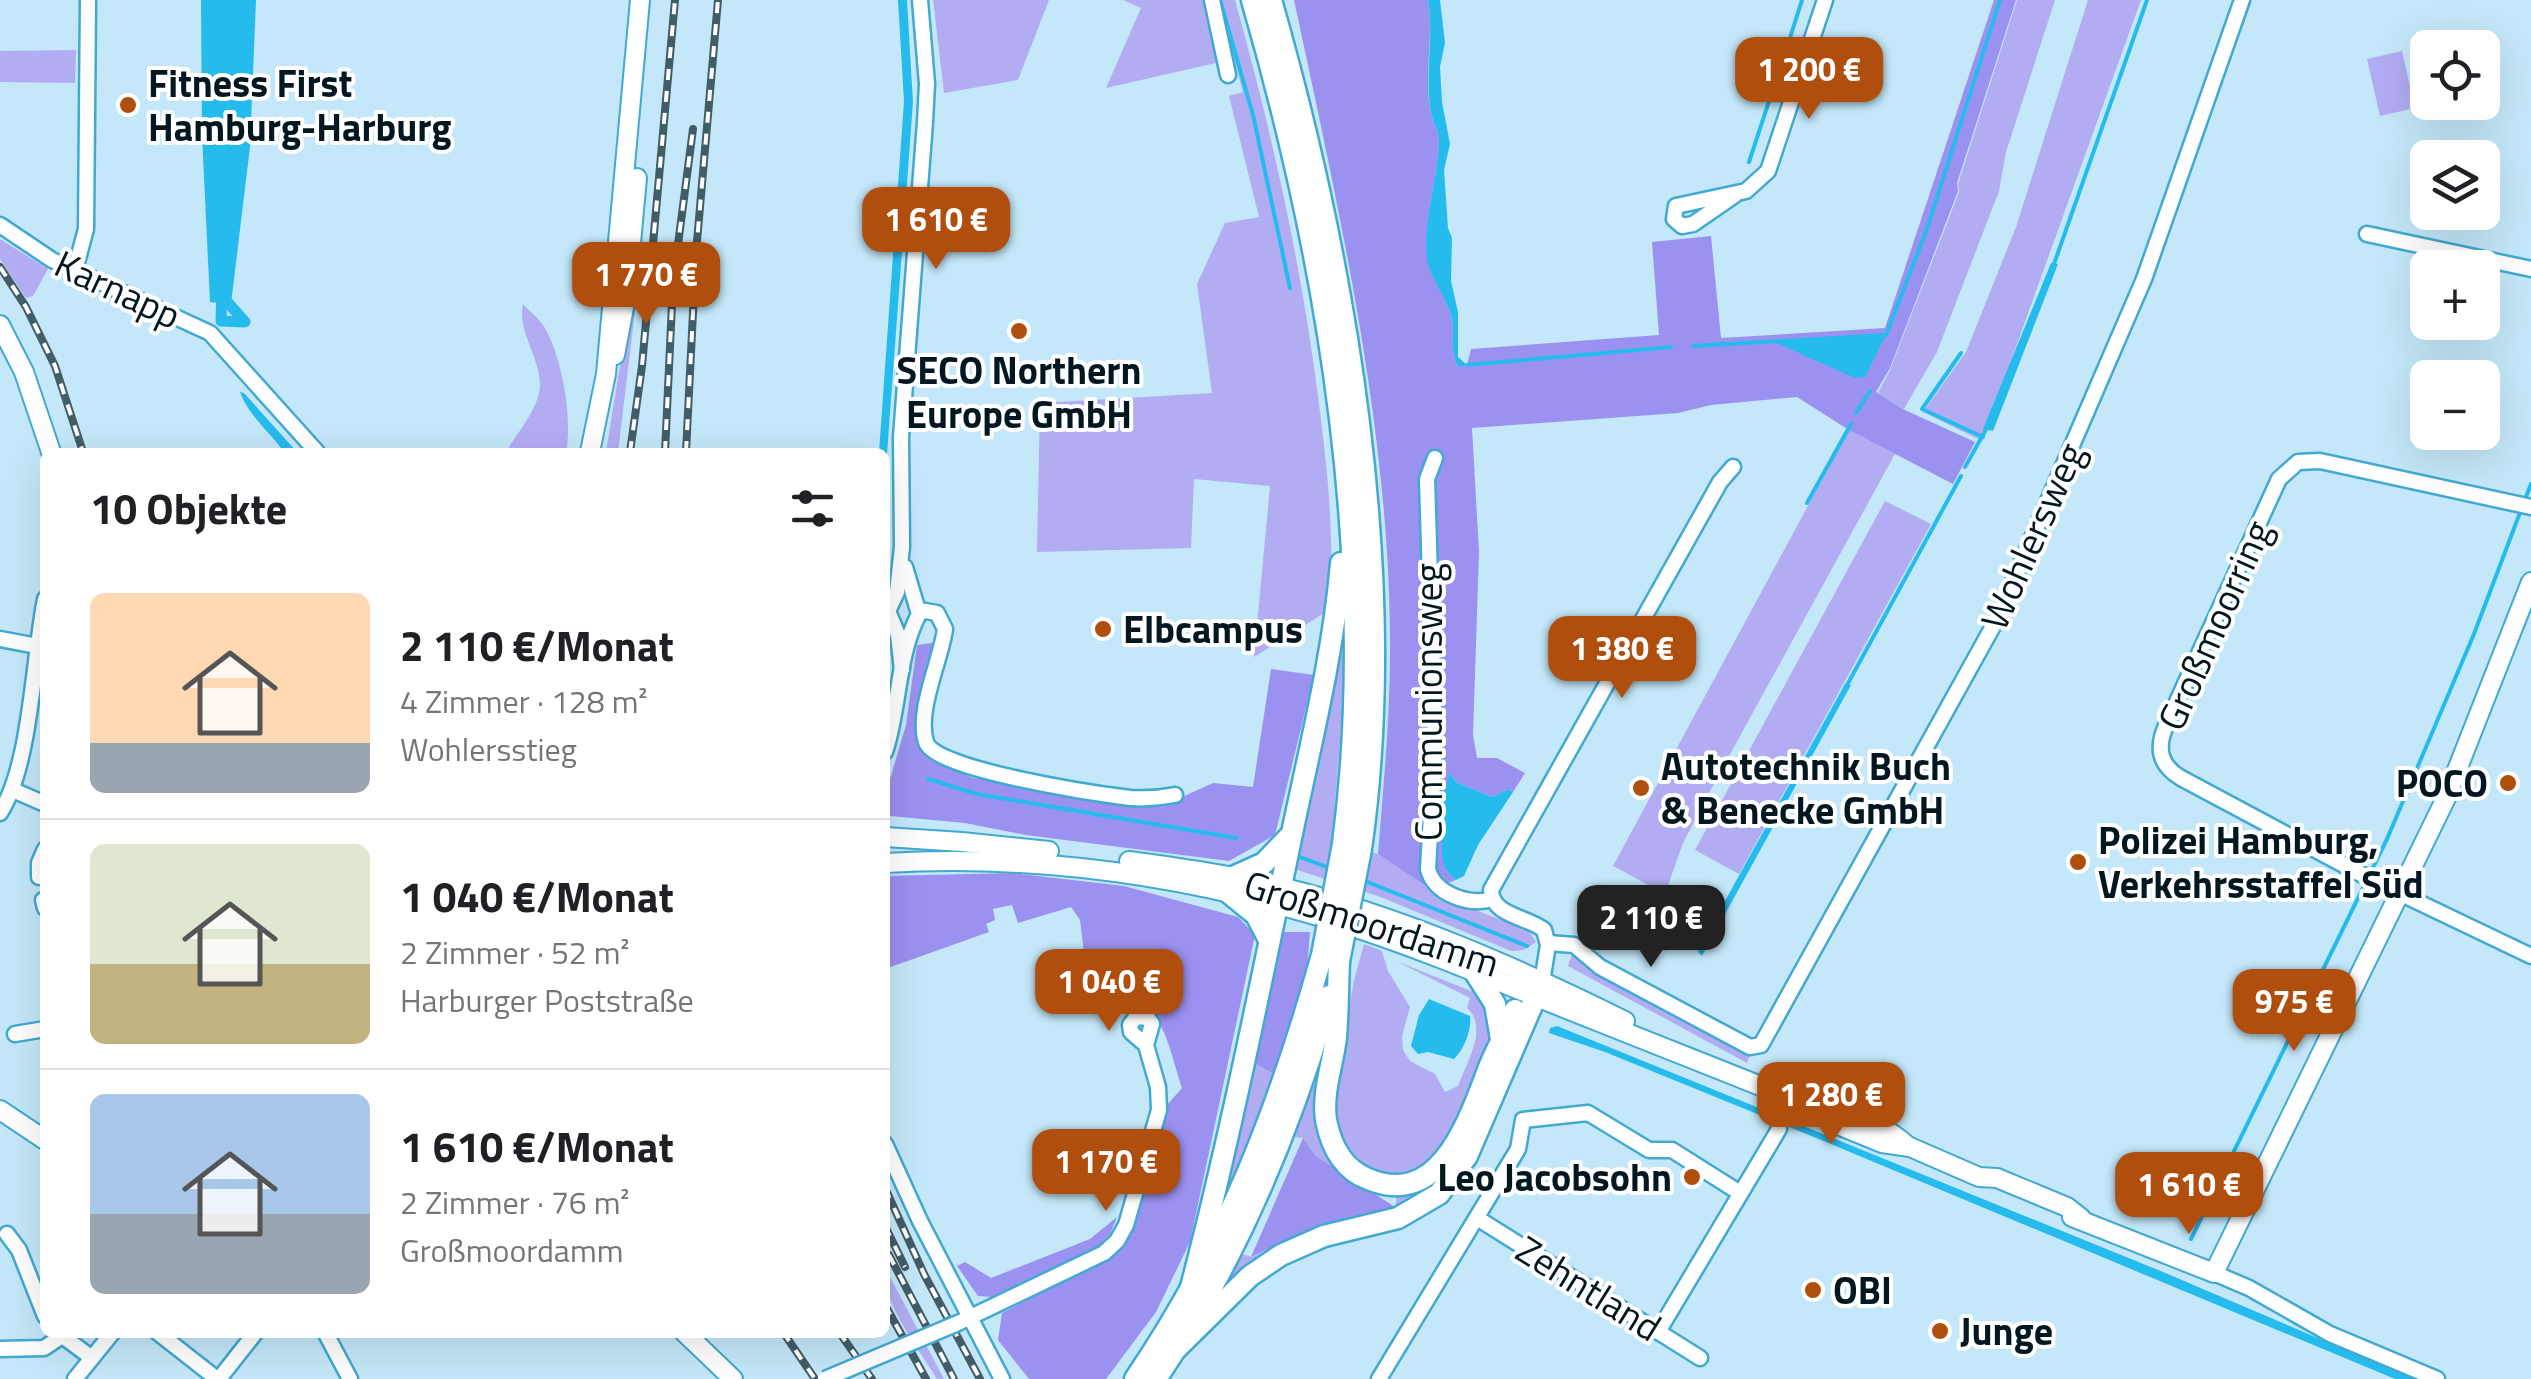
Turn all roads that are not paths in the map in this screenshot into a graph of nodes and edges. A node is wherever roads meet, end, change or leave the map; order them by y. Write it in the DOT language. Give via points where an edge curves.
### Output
graph roads {
  1 [pos="88,0"];
  2 [pos="640,0"];
  3 [pos="652,0"];
  4 [pos="920,0"];
  5 [pos="1212,0"];
  6 [pos="1252,0"];
  7 [pos="1271,0"];
  8 [pos="1284,0"];
  9 [pos="1825,0"];
  10 [pos="2242,0"];
  11 [pos="1228,75"];
  12 [pos="1298,102"];
  13 [pos="1735,195"];
  14 [pos="0,226"];
  15 [pos="2367,234"];
  16 [pos="2531,269"];
  17 [pos="76,270"];
  18 [pos="0,325"];
  19 [pos="606,374"];
  20 [pos="51,448"];
  21 [pos="313,448"];
  22 [pos="591,448"];
  23 [pos="1436,458"];
  24 [pos="1734,467"];
  25 [pos="1346,498"];
  26 [pos="2524,505"];
  27 [pos="902,547"];
  28 [pos="2531,582"];
  29 [pos="895,598"];
  30 [pos="890,607"];
  31 [pos="914,610"];
  32 [pos="890,616"];
  33 [pos="892,621"];
  34 [pos="40,628"];
  35 [pos="0,639"];
  36 [pos="37,646"];
  37 [pos="902,670"];
  38 [pos="890,735"];
  39 [pos="13,790"];
  40 [pos="1176,794"];
  41 [pos="40,802"];
  42 [pos="0,812"];
  43 [pos="1291,835"];
  44 [pos="890,838"];
  45 [pos="1352,846"];
  46 [pos="40,861"];
  47 [pos="890,863"];
  48 [pos="39,877"];
  49 [pos="1231,885"];
  50 [pos="2401,894"];
  51 [pos="1279,896"];
  52 [pos="1492,899"];
  53 [pos="1270,940"];
  54 [pos="1548,943"];
  55 [pos="2531,956"];
  56 [pos="1330,958"];
  57 [pos="1474,971"];
  58 [pos="1533,986"];
  59 [pos="40,1030"];
  60 [pos="15,1034"];
  61 [pos="1500,1039"];
  62 [pos="1146,1045"];
  63 [pos="0,1110"];
  64 [pos="1827,1113"];
  65 [pos="1778,1129"];
  66 [pos="40,1137"];
  67 [pos="1910,1147"];
  68 [pos="890,1155"];
  69 [pos="1740,1193"];
  70 [pos="1478,1218"];
  71 [pos="7,1234"];
  72 [pos="2214,1273"];
  73 [pos="1189,1294"];
  74 [pos="40,1303"];
  75 [pos="964,1320"];
  76 [pos="1658,1332"];
  77 [pos="55,1338"];
  78 [pos="64,1338"];
  79 [pos="107,1338"];
  80 [pos="166,1338"];
  81 [pos="251,1338"];
  82 [pos="328,1338"];
  83 [pos="690,1338"];
  84 [pos="0,1349"];
  85 [pos="1176,1349"];
  86 [pos="92,1358"];
  87 [pos="1700,1358"];
  88 [pos="75,1379"];
  89 [pos="218,1379"];
  90 [pos="350,1379"];
  91 [pos="733,1379"];
  92 [pos="825,1379"];
  93 [pos="1002,1379"];
  94 [pos="1135,1379"];
  95 [pos="1156,1379"];
  96 [pos="1379,1379"];
  97 [pos="2436,1379"];
  1 -- 17 [label="street" via="86,230"];
  2 -- 19 [label="main road"];
  3 -- 19 [label="main road" via="626,298"];
  4 -- 27 [label="street" via="927,84 901,437"];
  5 -- 11 [label="street"];
  6 -- 25 [label="highway" via="1311,246"];
  7 -- 12 [label="highway"];
  8 -- 12 [label="highway"];
  9 -- 13 [label="street" via="1775,158 1758,183"];
  10 -- 54 [label="street, Wohlersweg" via="2144,279 2004,603 1761,1045 1750,1047 1627,982 1574,946"];
  12 -- 45 [label="highway" via="1342,320 1365,495 1373,727"];
  14 -- 17 [label="street, Karnapp"];
  15 -- 16 [label="street"];
  17 -- 21 [label="street, Karnapp" via="198,326"];
  18 -- 20 [label="main road"];
  19 -- 22 [label="main road"];
  23 -- 52 [label="street, Communionsweg" via="1427,493 1435,744 1428,869 1446,893"];
  24 -- 52 [label="street" via="1526,826"];
  25 -- 43 [label="highway" via="1333,629"];
  25 -- 45 [label="highway" via="1353,592"];
  26 -- 50 [label="street, Großmoorring" via="2298,462 2280,479 2162,735 2161,757 2174,774"];
  27 -- 29 [label="street"];
  27 -- 31 [label="street"];
  28 -- 50 [label="main road"];
  29 -- 30 [label="street"];
  29 -- 31 [label="street"];
  31 -- 33 [label="street" via="904,626"];
  31 -- 37 [label="street"];
  31 -- 40 [label="street" via="937,613 946,629 926,708 932,750 1010,778 1132,798"];
  32 -- 33 [label="street"];
  33 -- 37 [label="street"];
  34 -- 36 [label="street"];
  35 -- 36 [label="street"];
  36 -- 39 [label="street"];
  37 -- 38 [label="street"];
  39 -- 41 [label="street"];
  39 -- 42 [label="street"];
  43 -- 49 [label="highway"];
  43 -- 51 [label="highway"];
  44 -- 49 [label="main road, Großmoordamm" via="991,844"];
  45 -- 56 [label="highway, bridge"];
  46 -- 48 [label="street"];
  47 -- 49 [label="main road, Großmoordamm" via="1033,861"];
  49 -- 51 [label="main road, Großmoordamm"];
  49 -- 53 [label="highway"];
  50 -- 55 [label="street, Großmoorring"];
  50 -- 72 [label="main road"];
  51 -- 53 [label="highway"];
  51 -- 57 [label="main road, Großmoordamm"];
  51 -- 58 [label="main road, Großmoordamm" via="1412,929"];
  52 -- 54 [label="street" via="1504,912 1540,927"];
  53 -- 73 [label="highway"];
  54 -- 58 [label="street"];
  56 -- 61 [label="highway" via="1336,1038 1325,1114 1336,1152 1364,1178 1400,1184 1442,1163"];
  56 -- 73 [label="highway" via="1256,1159"];
  56 -- 85 [label="highway" via="1310,1062 1271,1170"];
  57 -- 58 [label="main road, Großmoordamm"];
  57 -- 61 [label="highway" via="1495,1004"];
  58 -- 61 [label="highway"];
  58 -- 64 [label="main road, Großmoordamm"];
  58 -- 85 [label="highway" via="1471,1148 1445,1188 1398,1218 1281,1254"];
  59 -- 60 [label="street"];
  62 -- 75 [label="street" via="1159,1110 1126,1225 1104,1252"];
  63 -- 66 [label="main road"];
  64 -- 67 [label="main road, Großmoordamm" via="1882,1143"];
  64 -- 67 [label="main road, Großmoordamm" via="1848,1112"];
  65 -- 69 [label="street"];
  67 -- 72 [label="main road, Großmoordamm" via="1997,1178 2063,1216"];
  68 -- 75 [label="street"];
  69 -- 70 [label="street" via="1672,1150 1649,1150 1588,1113 1522,1120 1518,1150"];
  69 -- 76 [label="street"];
  70 -- 76 [label="street, Zehntland"];
  70 -- 96 [label="street"];
  71 -- 74 [label="street"];
  72 -- 97 [label="street, Großmoordamm" via="2330,1334"];
  73 -- 94 [label="highway"];
  75 -- 92 [label="street, bridge"];
  75 -- 93 [label="street"];
  76 -- 87 [label="street, Zehntland"];
  77 -- 84 [label="street" via="44,1348"];
  78 -- 86 [label="street"];
  79 -- 86 [label="street"];
  80 -- 89 [label="street"];
  81 -- 89 [label="street"];
  82 -- 90 [label="street"];
  83 -- 91 [label="main road"];
  85 -- 95 [label="highway"];
  86 -- 88 [label="street"];
}
